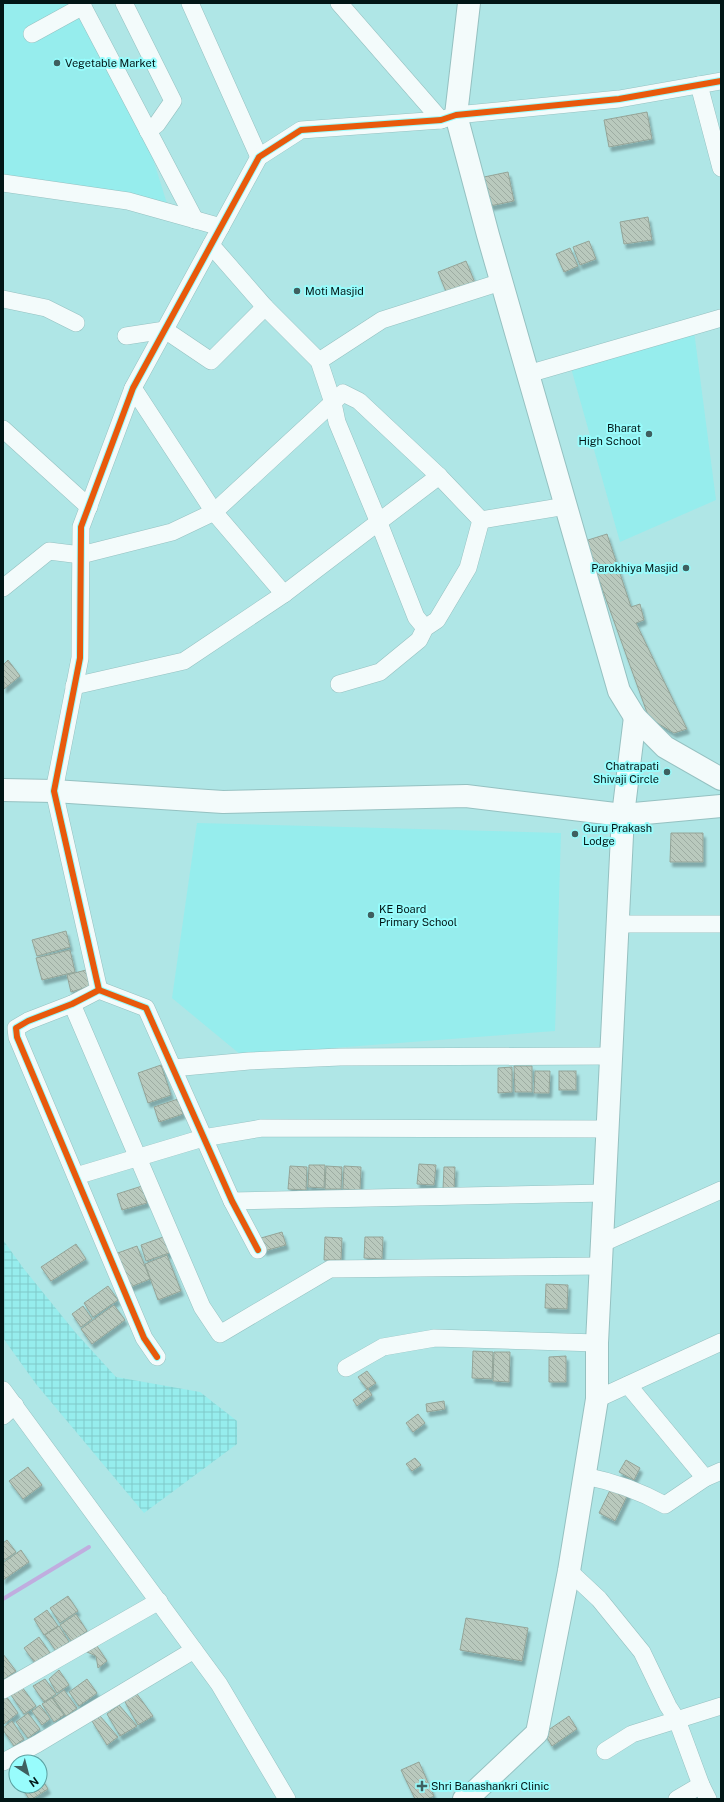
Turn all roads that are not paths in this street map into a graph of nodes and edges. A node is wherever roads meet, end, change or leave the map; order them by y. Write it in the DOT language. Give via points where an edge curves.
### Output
graph roads {
  1 [pos="124,3"];
  2 [pos="190,3"];
  3 [pos="339,3"];
  4 [pos="469,3"];
  5 [pos="82,5"];
  6 [pos="32,34"];
  7 [pos="721,80"];
  8 [pos="699,85"];
  9 [pos="448,118"];
  10 [pos="148,131"];
  11 [pos="259,157"];
  12 [pos="721,168"];
  13 [pos="3,183"];
  14 [pos="195,220"];
  15 [pos="221,226"];
  16 [pos="211,244"];
  17 [pos="501,282"];
  18 [pos="3,299"];
  19 [pos="265,307"];
  20 [pos="721,318"];
  21 [pos="76,323"];
  22 [pos="165,330"];
  23 [pos="126,336"];
  24 [pos="319,361"];
  25 [pos="528,374"];
  26 [pos="133,388"];
  27 [pos="333,403"];
  28 [pos="3,429"];
  29 [pos="439,476"];
  30 [pos="566,506"];
  31 [pos="88,507"];
  32 [pos="214,512"];
  33 [pos="481,520"];
  34 [pos="379,523"];
  35 [pos="81,555"];
  36 [pos="3,588"];
  37 [pos="284,594"];
  38 [pos="425,628"];
  39 [pos="339,684"];
  40 [pos="74,686"];
  41 [pos="635,717"];
  42 [pos="721,779"];
  43 [pos="3,790"];
  44 [pos="54,791"];
  45 [pos="721,806"];
  46 [pos="622,815"];
  47 [pos="618,924"];
  48 [pos="721,924"];
  49 [pos="99,990"];
  50 [pos="72,1004"];
  51 [pos="612,1056"];
  52 [pos="173,1068"];
  53 [pos="608,1130"];
  54 [pos="203,1138"];
  55 [pos="138,1158"];
  56 [pos="76,1176"];
  57 [pos="721,1190"];
  58 [pos="605,1193"];
  59 [pos="232,1201"];
  60 [pos="603,1243"];
  61 [pos="258,1250"];
  62 [pos="601,1266"];
  63 [pos="721,1342"];
  64 [pos="597,1343"];
  65 [pos="157,1357"];
  66 [pos="346,1368"];
  67 [pos="628,1385"];
  68 [pos="3,1390"];
  69 [pos="597,1399"];
  70 [pos="9,1411"];
  71 [pos="721,1471"];
  72 [pos="585,1476"];
  73 [pos="705,1478"];
  74 [pos="569,1571"];
  75 [pos="158,1601"];
  76 [pos="194,1650"];
  77 [pos="3,1690"];
  78 [pos="721,1706"];
  79 [pos="677,1720"];
  80 [pos="605,1751"];
  81 [pos="3,1762"];
  82 [pos="704,1792"];
  83 [pos="287,1799"];
  84 [pos="464,1799"];
  85 [pos="677,1799"];
  1 -- 10 [label="street" via="173,101 157,124"];
  2 -- 11 [label="street"];
  3 -- 9 [label="street"];
  4 -- 9 [label="main road"];
  5 -- 6 [label="street"];
  5 -- 10 [label="street"];
  7 -- 8 [label="street"];
  8 -- 9 [label="street" via="618,99"];
  8 -- 12 [label="street"];
  9 -- 11 [label="street" via="301,130"];
  9 -- 17 [label="main road"];
  10 -- 14 [label="street"];
  11 -- 15 [label="street"];
  13 -- 14 [label="street" via="128,201"];
  14 -- 15 [label="street"];
  15 -- 16 [label="street"];
  16 -- 19 [label="street"];
  16 -- 22 [label="street"];
  17 -- 24 [label="street" via="382,320"];
  17 -- 25 [label="main road"];
  18 -- 21 [label="street" via="46,308"];
  19 -- 22 [label="street" via="211,361"];
  19 -- 24 [label="street"];
  20 -- 25 [label="street"];
  22 -- 23 [label="street"];
  22 -- 26 [label="street"];
  24 -- 27 [label="street"];
  25 -- 30 [label="main road"];
  26 -- 31 [label="street"];
  26 -- 32 [label="street"];
  27 -- 29 [label="street" via="343,393 359,401"];
  27 -- 32 [label="street"];
  27 -- 34 [label="street" via="337,422"];
  28 -- 31 [label="street"];
  29 -- 33 [label="street"];
  29 -- 34 [label="street"];
  30 -- 33 [label="street"];
  30 -- 41 [label="main road" via="619,691"];
  31 -- 35 [label="street" via="81,527"];
  32 -- 35 [label="street" via="172,532"];
  32 -- 37 [label="street"];
  33 -- 38 [label="street" via="468,568 437,620"];
  34 -- 37 [label="street"];
  34 -- 38 [label="street" via="416,617"];
  35 -- 36 [label="street" via="49,551"];
  35 -- 40 [label="street" via="80,658"];
  37 -- 40 [label="street" via="184,661"];
  38 -- 39 [label="street" via="419,640 380,672"];
  40 -- 44 [label="street"];
  41 -- 42 [label="main road" via="665,747"];
  41 -- 46 [label="main road"];
  43 -- 44 [label="main road"];
  44 -- 46 [label="main road" via="223,802 466,796"];
  44 -- 49 [label="street"];
  45 -- 46 [label="main road"];
  46 -- 47 [label="main road"];
  47 -- 48 [label="street"];
  47 -- 51 [label="main road"];
  49 -- 50 [label="street"];
  49 -- 52 [label="street" via="146,1008"];
  50 -- 55 [label="street"];
  50 -- 56 [label="street" via="16,1028 17,1037"];
  51 -- 52 [label="street" via="340,1057 249,1060"];
  51 -- 53 [label="main road"];
  52 -- 54 [label="street"];
  53 -- 54 [label="street" via="262,1128"];
  53 -- 58 [label="main road"];
  54 -- 55 [label="street"];
  54 -- 59 [label="street"];
  55 -- 56 [label="street"];
  55 -- 62 [label="street" via="202,1307 220,1334 330,1269"];
  56 -- 65 [label="street" via="144,1338"];
  57 -- 60 [label="street"];
  58 -- 59 [label="street"];
  58 -- 60 [label="main road"];
  59 -- 61 [label="street"];
  60 -- 62 [label="main road"];
  62 -- 64 [label="main road"];
  63 -- 67 [label="street"];
  64 -- 66 [label="street" via="435,1338 383,1347"];
  64 -- 69 [label="main road"];
  67 -- 69 [label="street"];
  67 -- 73 [label="street"];
  68 -- 70 [label="street"];
  69 -- 72 [label="main road"];
  70 -- 75 [label="street"];
  71 -- 73 [label="street"];
  72 -- 73 [label="street" via="614,1482 644,1493 665,1505"];
  72 -- 74 [label="main road"];
  74 -- 79 [label="street" via="599,1599 642,1652"];
  74 -- 84 [label="main road" via="537,1733"];
  75 -- 76 [label="street"];
  75 -- 77 [label="street"];
  76 -- 81 [label="street"];
  76 -- 83 [label="street" via="219,1684"];
  78 -- 79 [label="street"];
  79 -- 80 [label="street" via="632,1734"];
  79 -- 82 [label="street"];
  82 -- 85 [label="street"];
}
